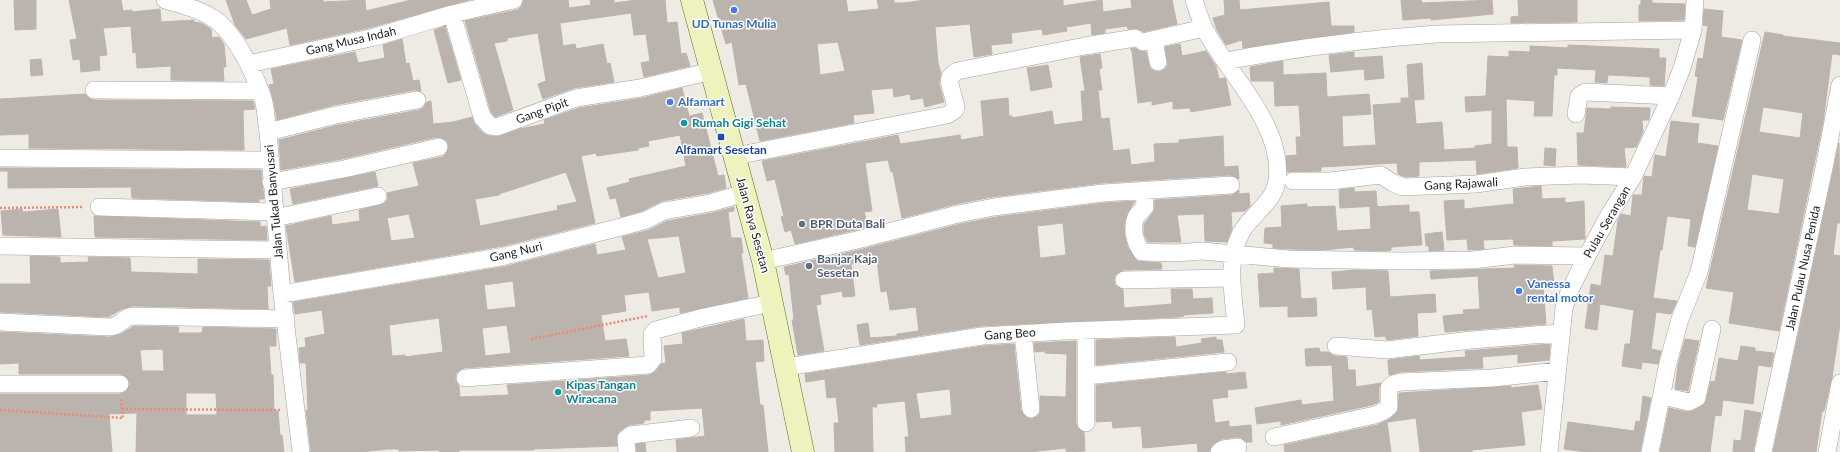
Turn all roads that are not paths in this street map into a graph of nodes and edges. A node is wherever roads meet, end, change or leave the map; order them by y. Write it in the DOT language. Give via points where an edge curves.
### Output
graph roads {
  1 [pos="165,0"];
  2 [pos="514,0"];
  3 [pos="692,0"];
  4 [pos="1194,0"];
  5 [pos="1695,0"];
  6 [pos="452,14"];
  7 [pos="1204,28"];
  8 [pos="1693,30"];
  9 [pos="1144,40"];
  10 [pos="1752,40"];
  11 [pos="1226,61"];
  12 [pos="1158,62"];
  13 [pos="248,64"];
  14 [pos="712,71"];
  15 [pos="1840,84"];
  16 [pos="94,90"];
  17 [pos="260,90"];
  18 [pos="1671,96"];
  19 [pos="418,100"];
  20 [pos="1576,114"];
  21 [pos="268,132"];
  22 [pos="439,147"];
  23 [pos="734,156"];
  24 [pos="0,158"];
  25 [pos="269,160"];
  26 [pos="1633,177"];
  27 [pos="1293,181"];
  28 [pos="271,182"];
  29 [pos="1231,185"];
  30 [pos="1144,190"];
  31 [pos="745,193"];
  32 [pos="378,196"];
  33 [pos="99,207"];
  34 [pos="275,215"];
  35 [pos="0,246"];
  36 [pos="278,250"];
  37 [pos="1233,254"];
  38 [pos="1587,256"];
  39 [pos="763,261"];
  40 [pos="1231,278"];
  41 [pos="1124,280"];
  42 [pos="282,294"];
  43 [pos="772,303"];
  44 [pos="286,319"];
  45 [pos="0,322"];
  46 [pos="1712,329"];
  47 [pos="1086,330"];
  48 [pos="1023,333"];
  49 [pos="1560,333"];
  50 [pos="1336,346"];
  51 [pos="1228,362"];
  52 [pos="786,367"];
  53 [pos="1557,372"];
  54 [pos="1086,376"];
  55 [pos="466,378"];
  56 [pos="1840,383"];
  57 [pos="0,384"];
  58 [pos="120,384"];
  59 [pos="1662,396"];
  60 [pos="1031,409"];
  61 [pos="1086,423"];
  62 [pos="691,428"];
  63 [pos="1274,437"];
  64 [pos="1238,447"];
  65 [pos="301,452"];
  66 [pos="627,452"];
  67 [pos="803,452"];
  68 [pos="1219,452"];
  69 [pos="1549,452"];
  70 [pos="1650,452"];
  71 [pos="1763,452"];
  72 [pos="1827,452"];
  1 -- 13 [label="street, Jalan Tukad Banyusari" via="211,16 229,32"];
  2 -- 6 [label="street, Gang Musa Indah"];
  3 -- 14 [label="main road, Jalan Raya Sesetan"];
  4 -- 7 [label="street"];
  5 -- 8 [label="street, Pulau Serangan"];
  6 -- 13 [label="street, Gang Musa Indah" via="375,37"];
  6 -- 14 [label="street, Gang Pipit" via="482,117 490,126 497,127 576,98 640,88"];
  7 -- 9 [label="street"];
  7 -- 11 [label="street"];
  8 -- 11 [label="street" via="1406,36 1275,52"];
  8 -- 18 [label="street, Pulau Serangan"];
  9 -- 12 [label="street"];
  9 -- 23 [label="street" via="1085,46 957,71 949,81 956,107 947,115"];
  10 -- 59 [label="street" via="1699,272 1680,319"];
  11 -- 37 [label="street" via="1267,129 1275,150 1277,165 1277,181 1272,194 1245,227"];
  13 -- 17 [label="street, Jalan Tukad Banyusari"];
  14 -- 23 [label="main road, Jalan Raya Sesetan"];
  15 -- 71 [label="street, Jalan Pulau Nusa Penida"];
  16 -- 17 [label="street"];
  17 -- 21 [label="street, Jalan Tukad Banyusari"];
  18 -- 20 [label="street" via="1585,92 1579,96"];
  18 -- 26 [label="street, Pulau Serangan"];
  19 -- 21 [label="street" via="336,115"];
  21 -- 25 [label="street, Jalan Tukad Banyusari"];
  22 -- 28 [label="street" via="344,169"];
  23 -- 31 [label="main road, Jalan Raya Sesetan"];
  24 -- 25 [label="street"];
  25 -- 28 [label="street, Jalan Tukad Banyusari"];
  26 -- 27 [label="street, Gang Rajawali" via="1581,175 1403,187 1381,176 1330,181"];
  26 -- 38 [label="street, Pulau Serangan"];
  28 -- 34 [label="street, Jalan Tukad Banyusari"];
  29 -- 30 [label="street"];
  30 -- 37 [label="street" via="1145,207 1136,216 1134,228 1135,240 1142,252 1202,251"];
  30 -- 39 [label="street" via="1025,202 958,214"];
  31 -- 39 [label="main road, Jalan Raya Sesetan"];
  31 -- 42 [label="street, Gang Nuri" via="710,203 664,211 621,228 505,256"];
  32 -- 34 [label="street"];
  33 -- 34 [label="street"];
  34 -- 36 [label="street, Jalan Tukad Banyusari"];
  35 -- 36 [label="street"];
  36 -- 42 [label="street, Jalan Tukad Banyusari"];
  37 -- 38 [label="street" via="1288,259 1402,261 1478,260 1516,255"];
  37 -- 40 [label="street"];
  38 -- 49 [label="street, Pulau Serangan" via="1569,292"];
  39 -- 43 [label="main road, Jalan Raya Sesetan"];
  40 -- 41 [label="street"];
  40 -- 47 [label="street, Gang Beo" via="1236,325"];
  42 -- 44 [label="street, Jalan Tukad Banyusari"];
  43 -- 52 [label="main road, Jalan Raya Sesetan"];
  43 -- 55 [label="street" via="656,330 652,334 653,359 648,365"];
  44 -- 45 [label="street" via="133,316 126,318 116,327"];
  44 -- 65 [label="street, Jalan Tukad Banyusari"];
  46 -- 59 [label="street" via="1696,398 1689,402"];
  47 -- 48 [label="street, Gang Beo"];
  47 -- 54 [label="street"];
  48 -- 52 [label="street, Gang Beo" via="938,342"];
  48 -- 60 [label="street"];
  49 -- 50 [label="street" via="1387,350"];
  49 -- 53 [label="street, Pulau Serangan"];
  51 -- 54 [label="street"];
  52 -- 67 [label="main road, Jalan Raya Sesetan"];
  53 -- 63 [label="street" via="1401,382 1389,388 1389,406 1384,412"];
  53 -- 69 [label="street, Pulau Serangan"];
  54 -- 61 [label="street"];
  56 -- 72 [label="street"];
  57 -- 58 [label="street"];
  59 -- 70 [label="street"];
  62 -- 66 [label="street" via="631,435 626,439"];
  64 -- 68 [label="street"];
}
